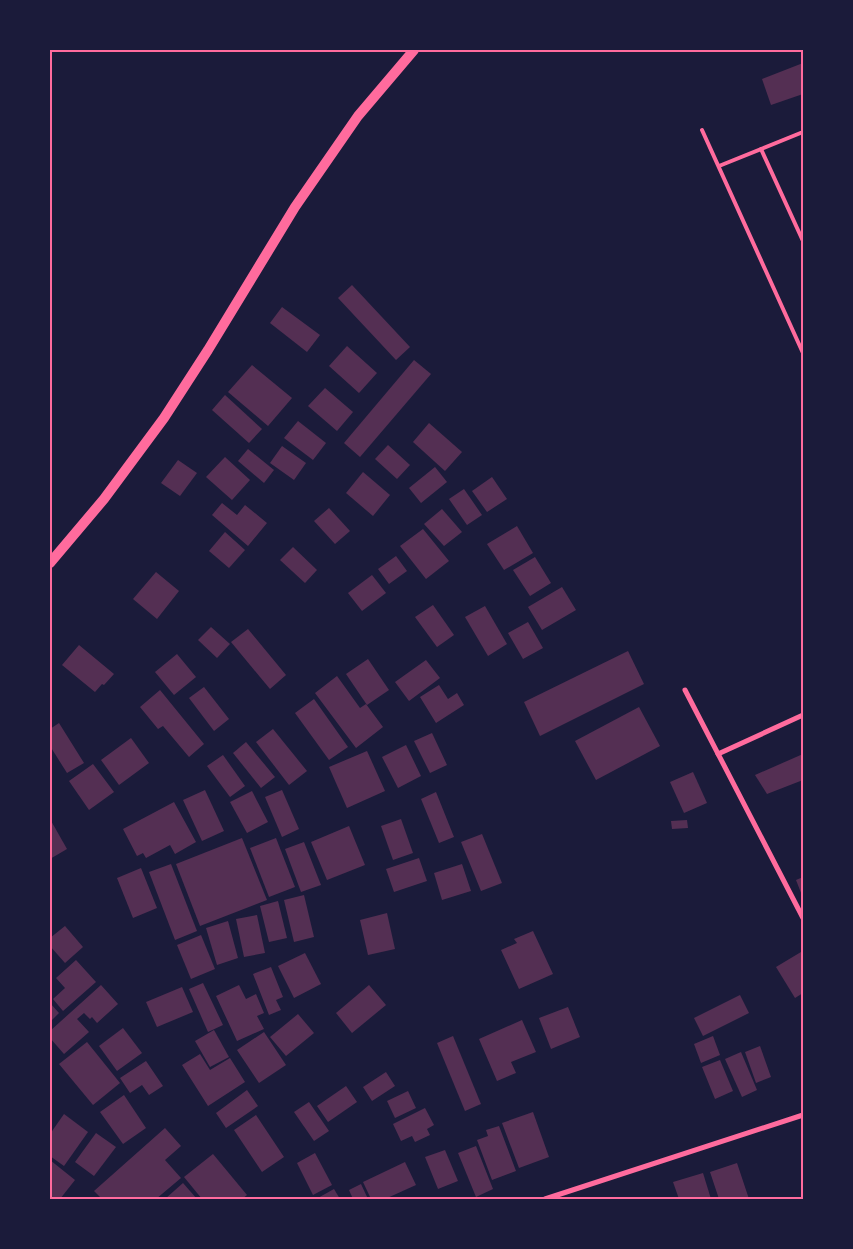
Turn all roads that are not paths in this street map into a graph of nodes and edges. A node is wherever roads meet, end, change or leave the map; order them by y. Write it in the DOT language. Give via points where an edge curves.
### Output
graph roads {
  1 [pos="414,50"];
  2 [pos="702,130"];
  3 [pos="803,132"];
  4 [pos="761,149"];
  5 [pos="719,166"];
  6 [pos="803,241"];
  7 [pos="803,353"];
  8 [pos="50,563"];
  9 [pos="685,690"];
  10 [pos="803,715"];
  11 [pos="718,754"];
  12 [pos="803,918"];
  13 [pos="803,1115"];
  14 [pos="545,1199"];
  1 -- 8 [label="main road" via="358,116 295,207 164,418 104,499"];
  2 -- 5 [label="lane"];
  3 -- 4 [label="lane"];
  4 -- 5 [label="lane"];
  4 -- 6 [label="lane"];
  5 -- 7 [label="lane"];
  9 -- 11 [label="street"];
  10 -- 11 [label="street"];
  11 -- 12 [label="street"];
  13 -- 14 [label="street"];
}
